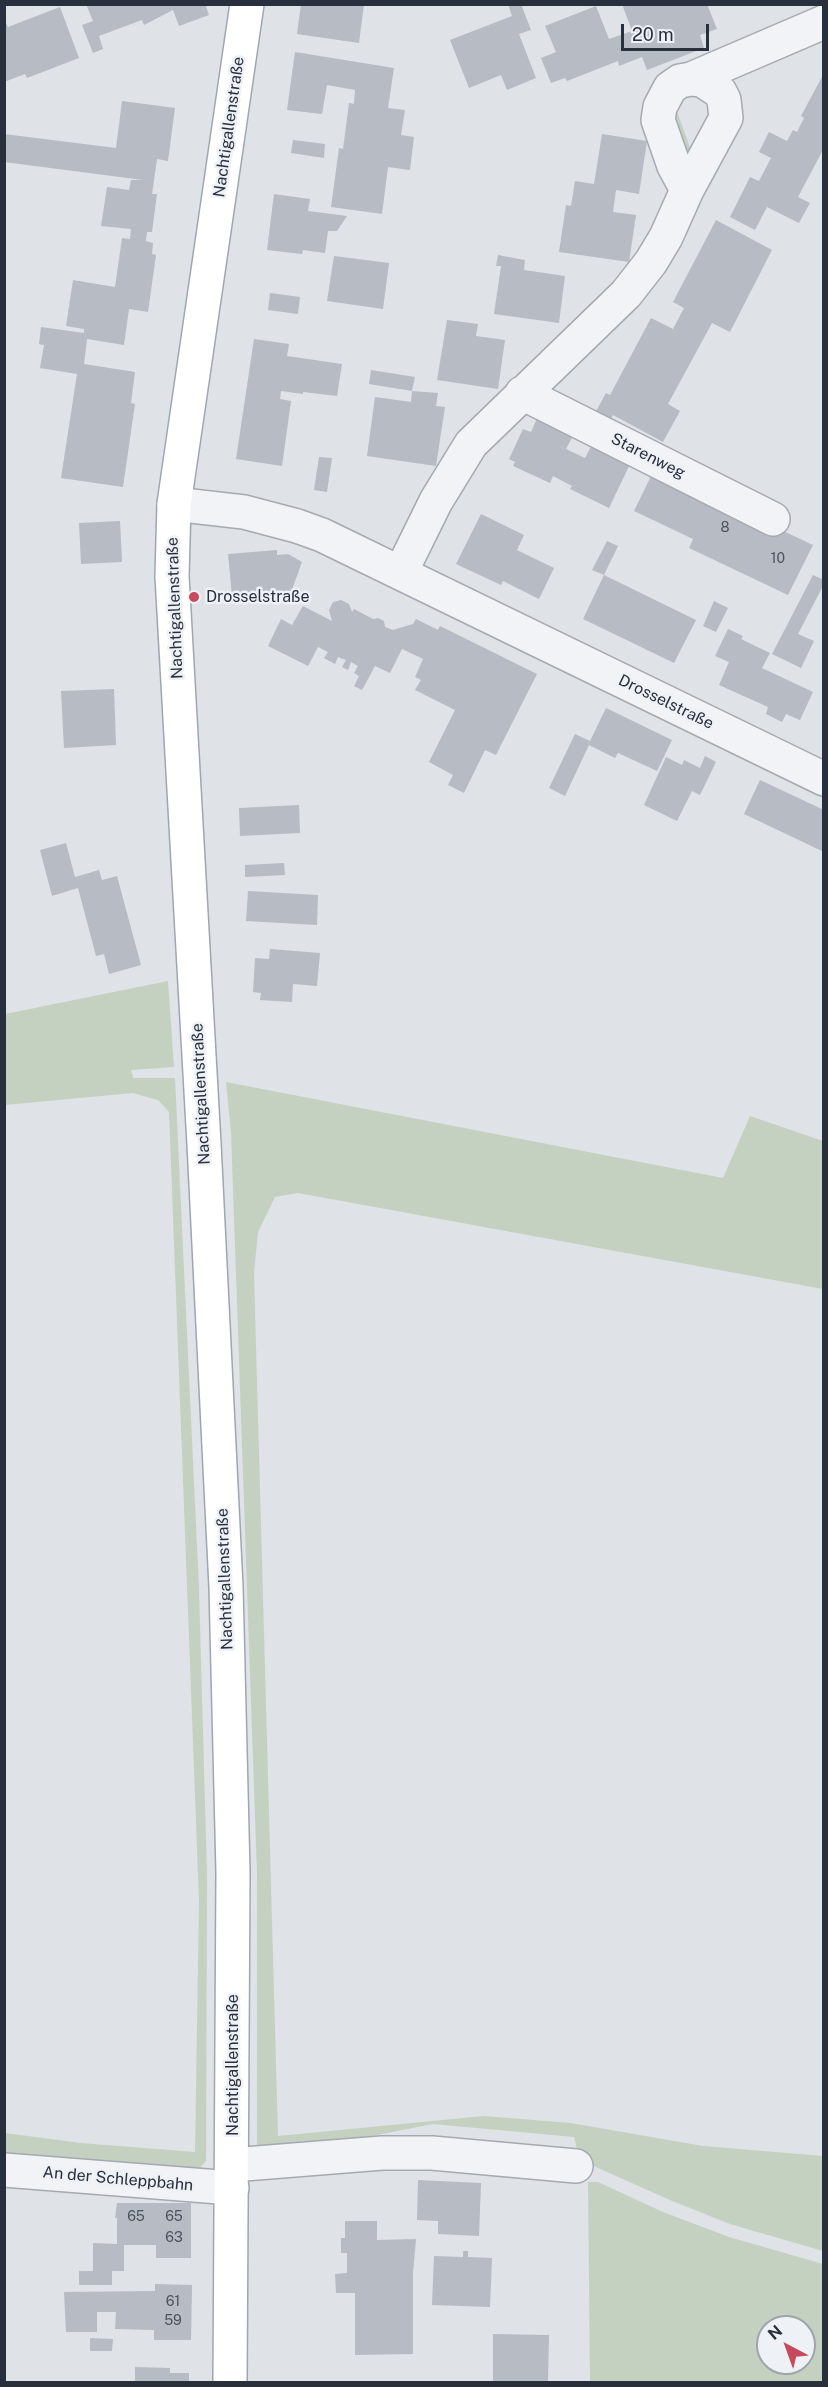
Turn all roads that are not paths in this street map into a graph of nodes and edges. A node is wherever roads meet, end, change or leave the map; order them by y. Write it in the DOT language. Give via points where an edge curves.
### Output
graph roads {
  1 [pos="247,4"];
  2 [pos="824,22"];
  3 [pos="692,79"];
  4 [pos="687,190"];
  5 [pos="522,393"];
  6 [pos="174,504"];
  7 [pos="773,519"];
  8 [pos="401,572"];
  9 [pos="824,779"];
  10 [pos="576,2166"];
  11 [pos="4,2170"];
  12 [pos="232,2177"];
  13 [pos="230,2382"];
  1 -- 6 [label="main road, Nachtigallenstraße"];
  2 -- 3 [label="street"];
  3 -- 4 [label="street" via="670,88 658,120"];
  3 -- 4 [label="street" via="702,80 720,92 726,118"];
  4 -- 5 [label="street" via="666,237 639,278"];
  5 -- 7 [label="street, Starenweg"];
  5 -- 8 [label="street" via="461,457"];
  6 -- 8 [label="street, Drosselstraße" via="228,509 297,526"];
  6 -- 12 [label="main road, Nachtigallenstraße" via="172,576 226,1587 233,1872"];
  8 -- 9 [label="street, Drosselstraße"];
  10 -- 12 [label="street, An der Schleppbahn" via="432,2153 382,2153"];
  11 -- 12 [label="street, An der Schleppbahn"];
  12 -- 13 [label="main road, Nachtigallenstraße"];
}
